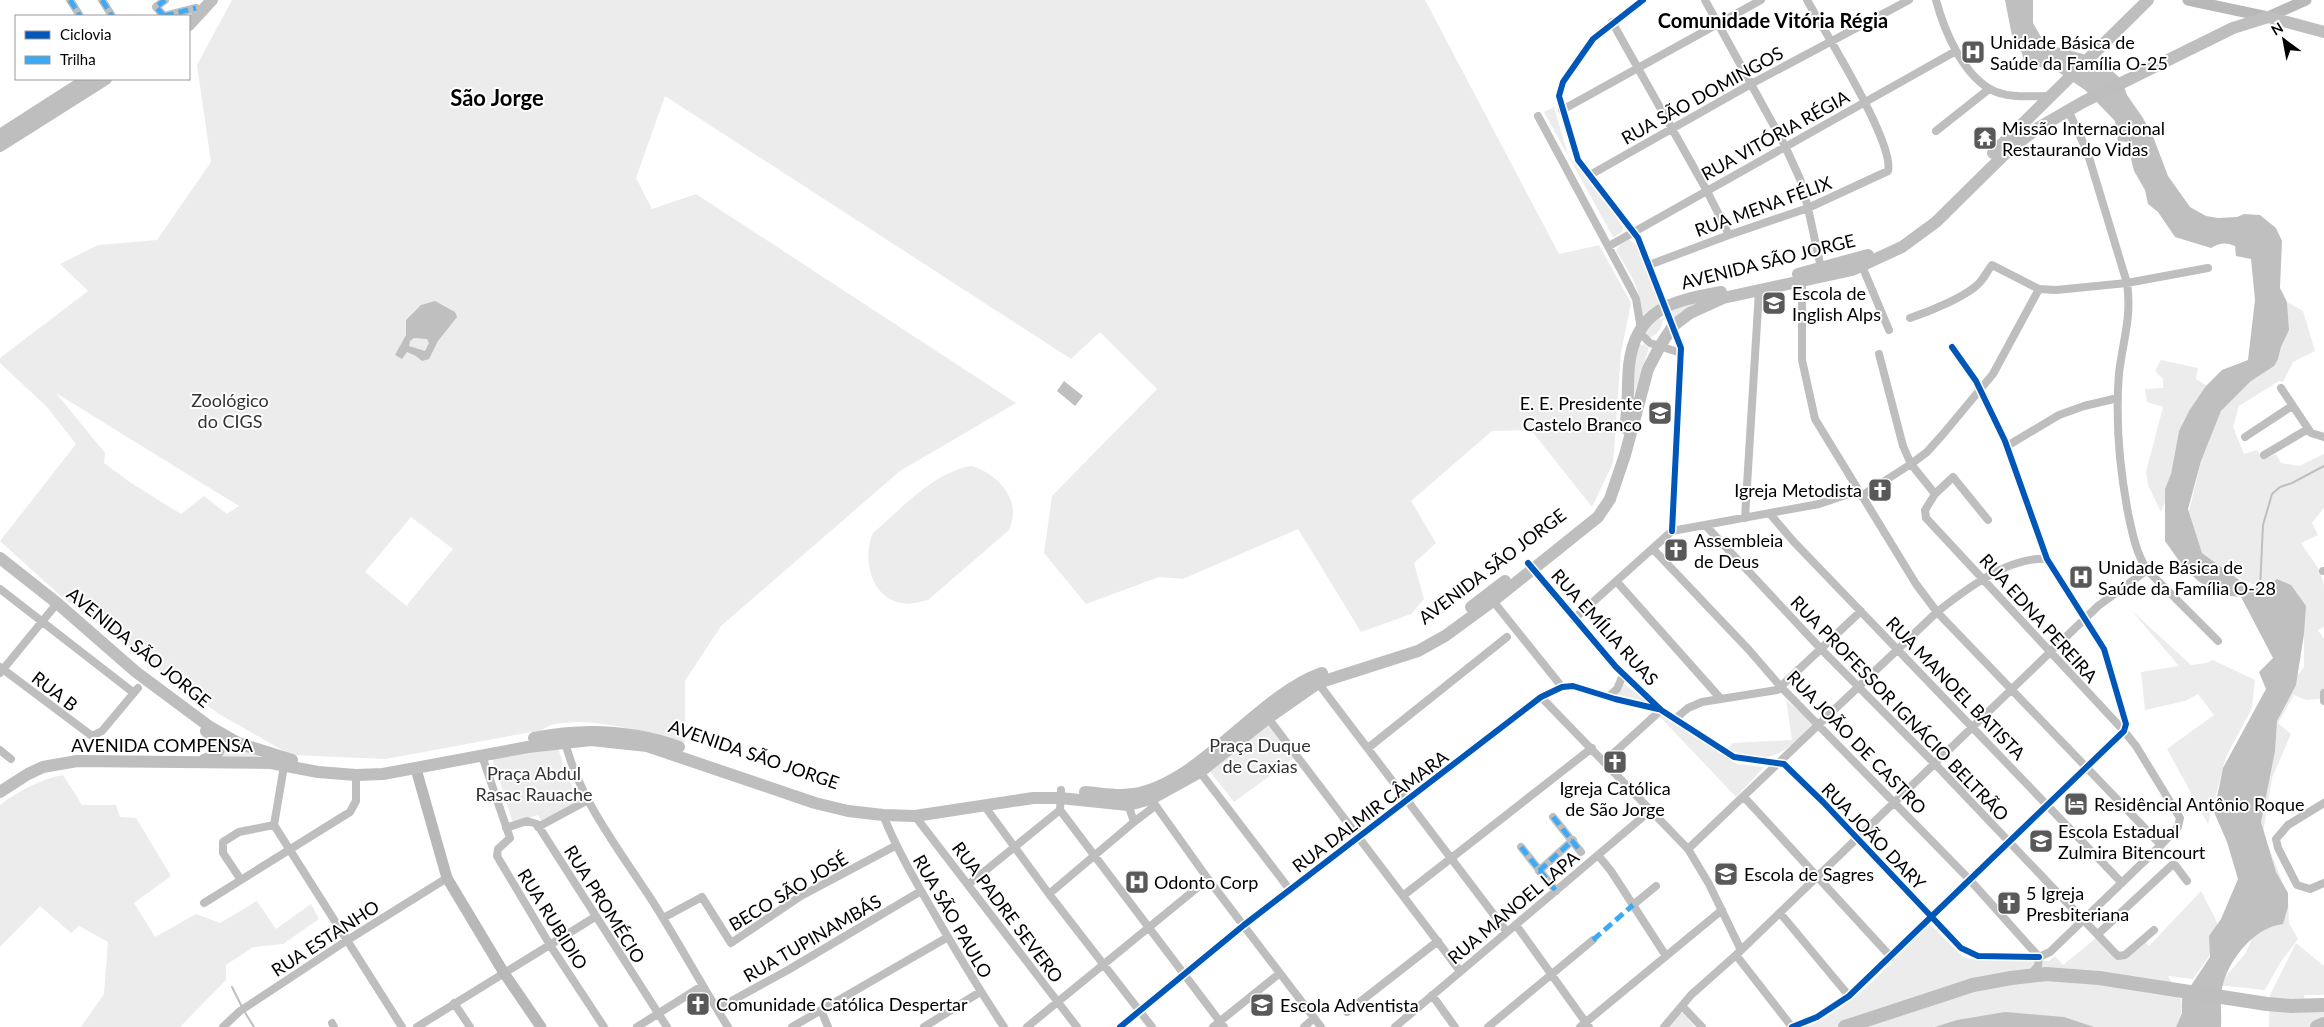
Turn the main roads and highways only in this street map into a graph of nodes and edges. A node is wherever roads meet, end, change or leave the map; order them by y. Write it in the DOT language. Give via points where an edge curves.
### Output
graph roads {
  1 [pos="212,0"];
  2 [pos="2148,0"];
  3 [pos="190,24"];
  4 [pos="2324,32"];
  5 [pos="85,80"];
  6 [pos="104,80"];
  7 [pos="0,135"];
  8 [pos="0,146"];
  9 [pos="0,558"];
  10 [pos="1531,566"];
  11 [pos="37,587"];
  12 [pos="199,762"];
  13 [pos="271,763"];
  14 [pos="0,792"];
  15 [pos="1060,799"];
  16 [pos="1127,800"];
  17 [pos="2324,1005"];
  18 [pos="1872,1022"];
  19 [pos="2324,1024"];
  20 [pos="1845,1027"];
  21 [pos="2317,1027"];
  1 -- 3 [label="main road"];
  2 -- 10 [label="main road, AVENIDA SÃO JORGE" via="1935,212 1916,227 1858,259 1677,301 1647,319 1640,328 1631,354 1628,414 1606,491 1594,511"];
  4 -- 10 [label="main road, AVENIDA SÃO JORGE" via="2268,17 2233,28 2083,102 2038,128 2009,150 1936,222 1913,240 1862,266 1706,304 1673,326 1648,369 1610,499 1598,517"];
  5 -- 7 [label="main road"];
  6 -- 8 [label="main road"];
  9 -- 11 [label="main road, AVENIDA SÃO JORGE"];
  10 -- 16 [label="main road, AVENIDA SÃO JORGE" via="1430,636 1306,680 1173,780"];
  10 -- 16 [label="main road, AVENIDA SÃO JORGE" via="1493,601 1445,636 1418,650 1318,683 1200,772 1153,802"];
  11 -- 12 [label="main road" via="95,644 217,739 220,750"];
  11 -- 15 [label="main road, AVENIDA SÃO JORGE" via="136,672 210,727 238,743 292,760 340,766 388,765 552,735 616,732 656,739 810,794 864,807 917,808 1029,790"];
  12 -- 13 [label="main road, AVENIDA COMPENSA"];
  12 -- 14 [label="main road, AVENIDA COMPENSA" via="94,760 60,763 28,774"];
  13 -- 15 [label="main road, AVENIDA SÃO JORGE" via="356,775 416,769 565,742 614,741 647,746 815,803 884,816 915,816 1033,798"];
  15 -- 16 [label="main road, AVENIDA SÃO JORGE"];
  17 -- 18 [label="highway" via="2266,1004 2042,970 1973,985"];
  18 -- 20 [label="highway"];
  19 -- 21 [label="highway"];
}
